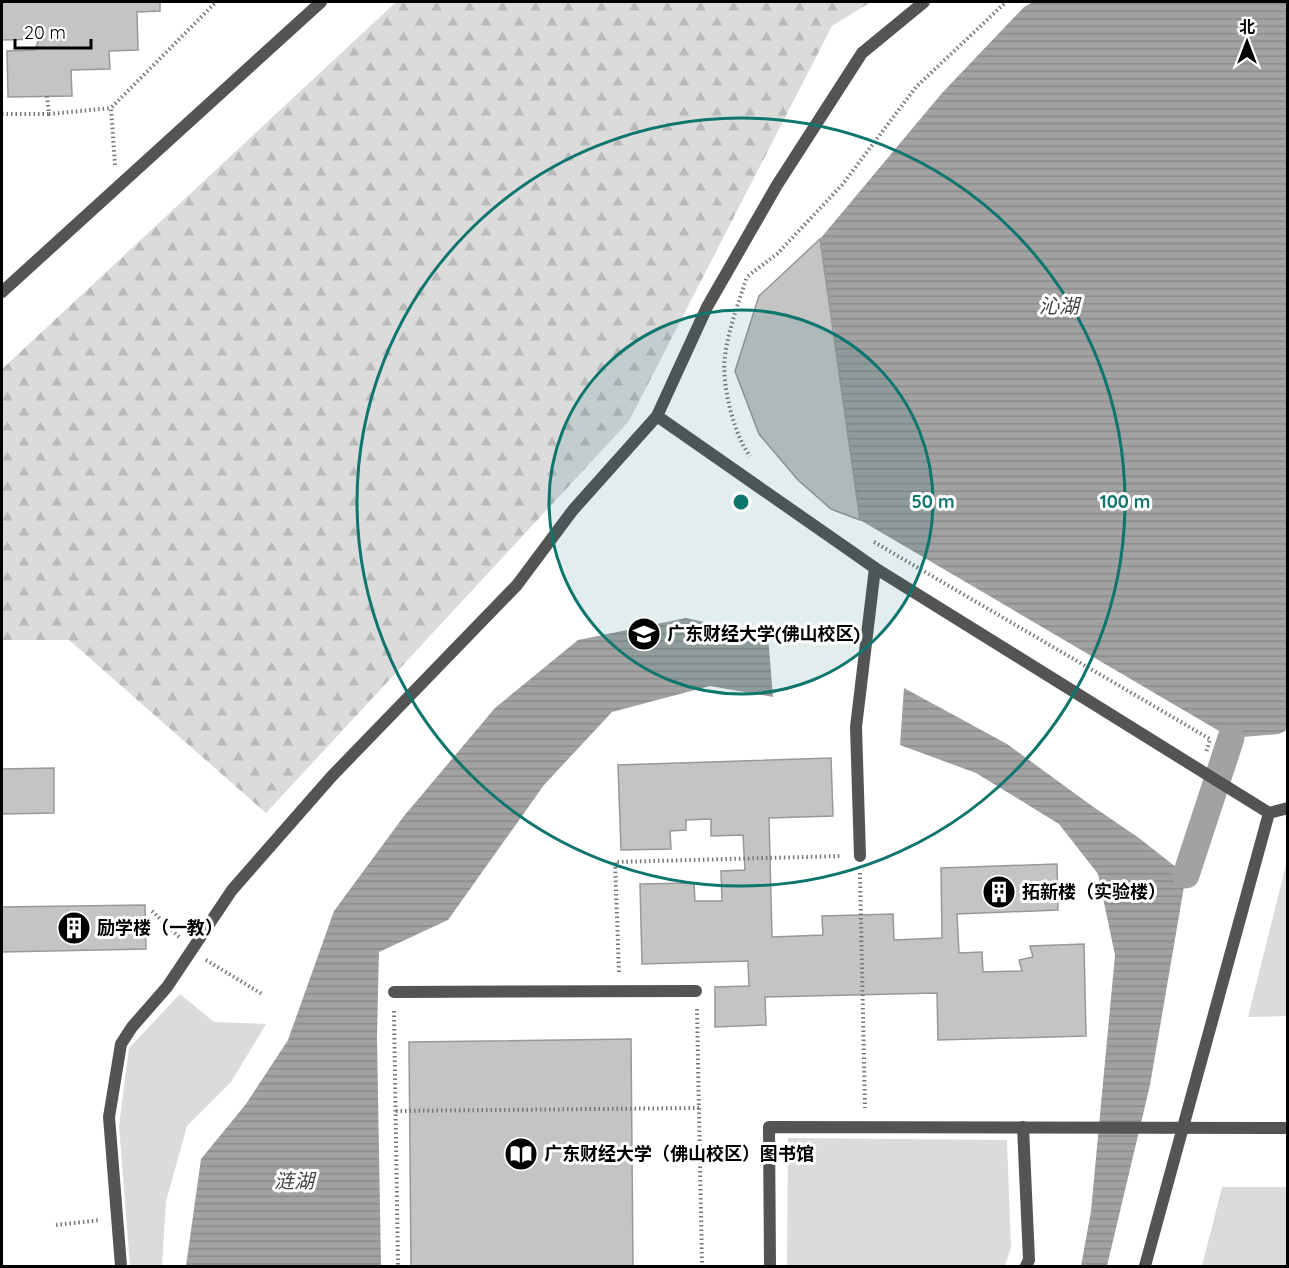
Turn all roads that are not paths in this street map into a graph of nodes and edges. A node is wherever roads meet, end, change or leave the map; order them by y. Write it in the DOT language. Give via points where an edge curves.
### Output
graph roads {
  1 [pos="321,2"];
  2 [pos="924,2"];
  3 [pos="2,292"];
  4 [pos="657,416"];
  5 [pos="875,568"];
  6 [pos="1287,808"];
  7 [pos="1267,812"];
  8 [pos="860,856"];
  9 [pos="696,991"];
  10 [pos="394,992"];
  11 [pos="1023,1127"];
  12 [pos="1182,1127"];
  13 [pos="1287,1128"];
  14 [pos="121,1266"];
  15 [pos="770,1266"];
  16 [pos="1026,1266"];
  17 [pos="1145,1266"];
  1 -- 3 [label="street"];
  2 -- 4 [label="street" via="862,54 819,119 707,307"];
  4 -- 5 [label="street"];
  4 -- 14 [label="street" via="573,510 517,585 332,776 247,872 167,987 121,1044 109,1117"];
  5 -- 7 [label="street"];
  5 -- 8 [label="street" via="856,727"];
  6 -- 7 [label="street"];
  7 -- 12 [label="street"];
  9 -- 10 [label="street"];
  11 -- 12 [label="street"];
  11 -- 15 [label="street" via="769,1127"];
  11 -- 16 [label="street" via="1029,1260"];
  12 -- 13 [label="street"];
  12 -- 17 [label="street"];
}
